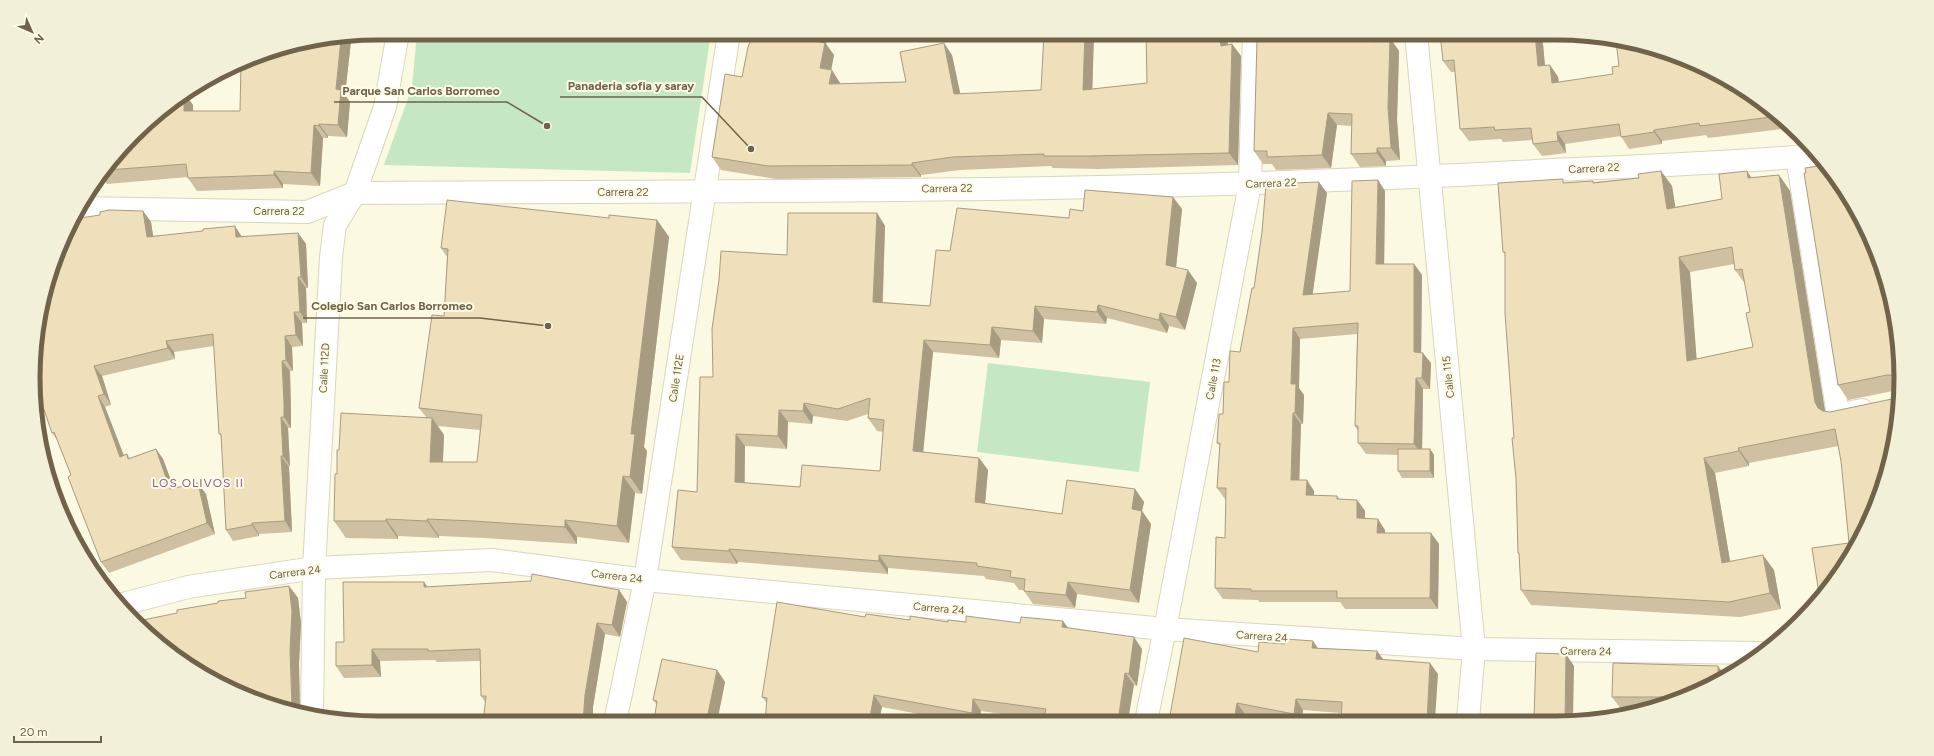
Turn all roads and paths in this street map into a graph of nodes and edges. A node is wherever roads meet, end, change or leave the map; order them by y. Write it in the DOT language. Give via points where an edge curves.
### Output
graph roads {
  1 [pos="397,40"];
  2 [pos="728,40"];
  3 [pos="1254,40"];
  4 [pos="1417,40"];
  5 [pos="1811,156"];
  6 [pos="1797,157"];
  7 [pos="1428,177"];
  8 [pos="1250,184"];
  9 [pos="704,191"];
  10 [pos="355,193"];
  11 [pos="86,208"];
  12 [pos="1884,406"];
  13 [pos="314,568"];
  14 [pos="645,580"];
  15 [pos="126,603"];
  16 [pos="1166,630"];
  17 [pos="1474,649"];
  18 [pos="1752,653"];
  19 [pos="312,710"];
  20 [pos="616,716"];
  21 [pos="1147,716"];
  22 [pos="1468,716"];
  1 -- 10 [label="street, Calle 112D" via="385,107"];
  2 -- 9 [label="street, Calle 112E"];
  3 -- 8 [label="street, Calle 113"];
  4 -- 7 [label="street, Calle 115"];
  5 -- 6 [label="street, Carrera 22"];
  6 -- 7 [label="street, Carrera 22"];
  6 -- 12 [label="street" via="1838,415"];
  7 -- 8 [label="street, Carrera 22"];
  7 -- 17 [label="street, Calle 115"];
  8 -- 9 [label="street, Carrera 22"];
  8 -- 16 [label="street, Calle 113"];
  9 -- 10 [label="street, Carrera 22"];
  9 -- 14 [label="street, Calle 112E"];
  10 -- 11 [label="street, Carrera 22" via="307,212"];
  10 -- 13 [label="street, Calle 112D" via="335,225 330,258"];
  13 -- 14 [label="street, Carrera 24" via="492,560"];
  13 -- 15 [label="street, Carrera 24" via="188,587"];
  13 -- 19 [label="street, Calle 112D"];
  14 -- 16 [label="street, Carrera 24"];
  14 -- 20 [label="street, Calle 112E"];
  16 -- 17 [label="street, Carrera 24"];
  16 -- 21 [label="street, Calle 113"];
  17 -- 18 [label="street, Carrera 24"];
  17 -- 22 [label="street, Calle 115"];
}
